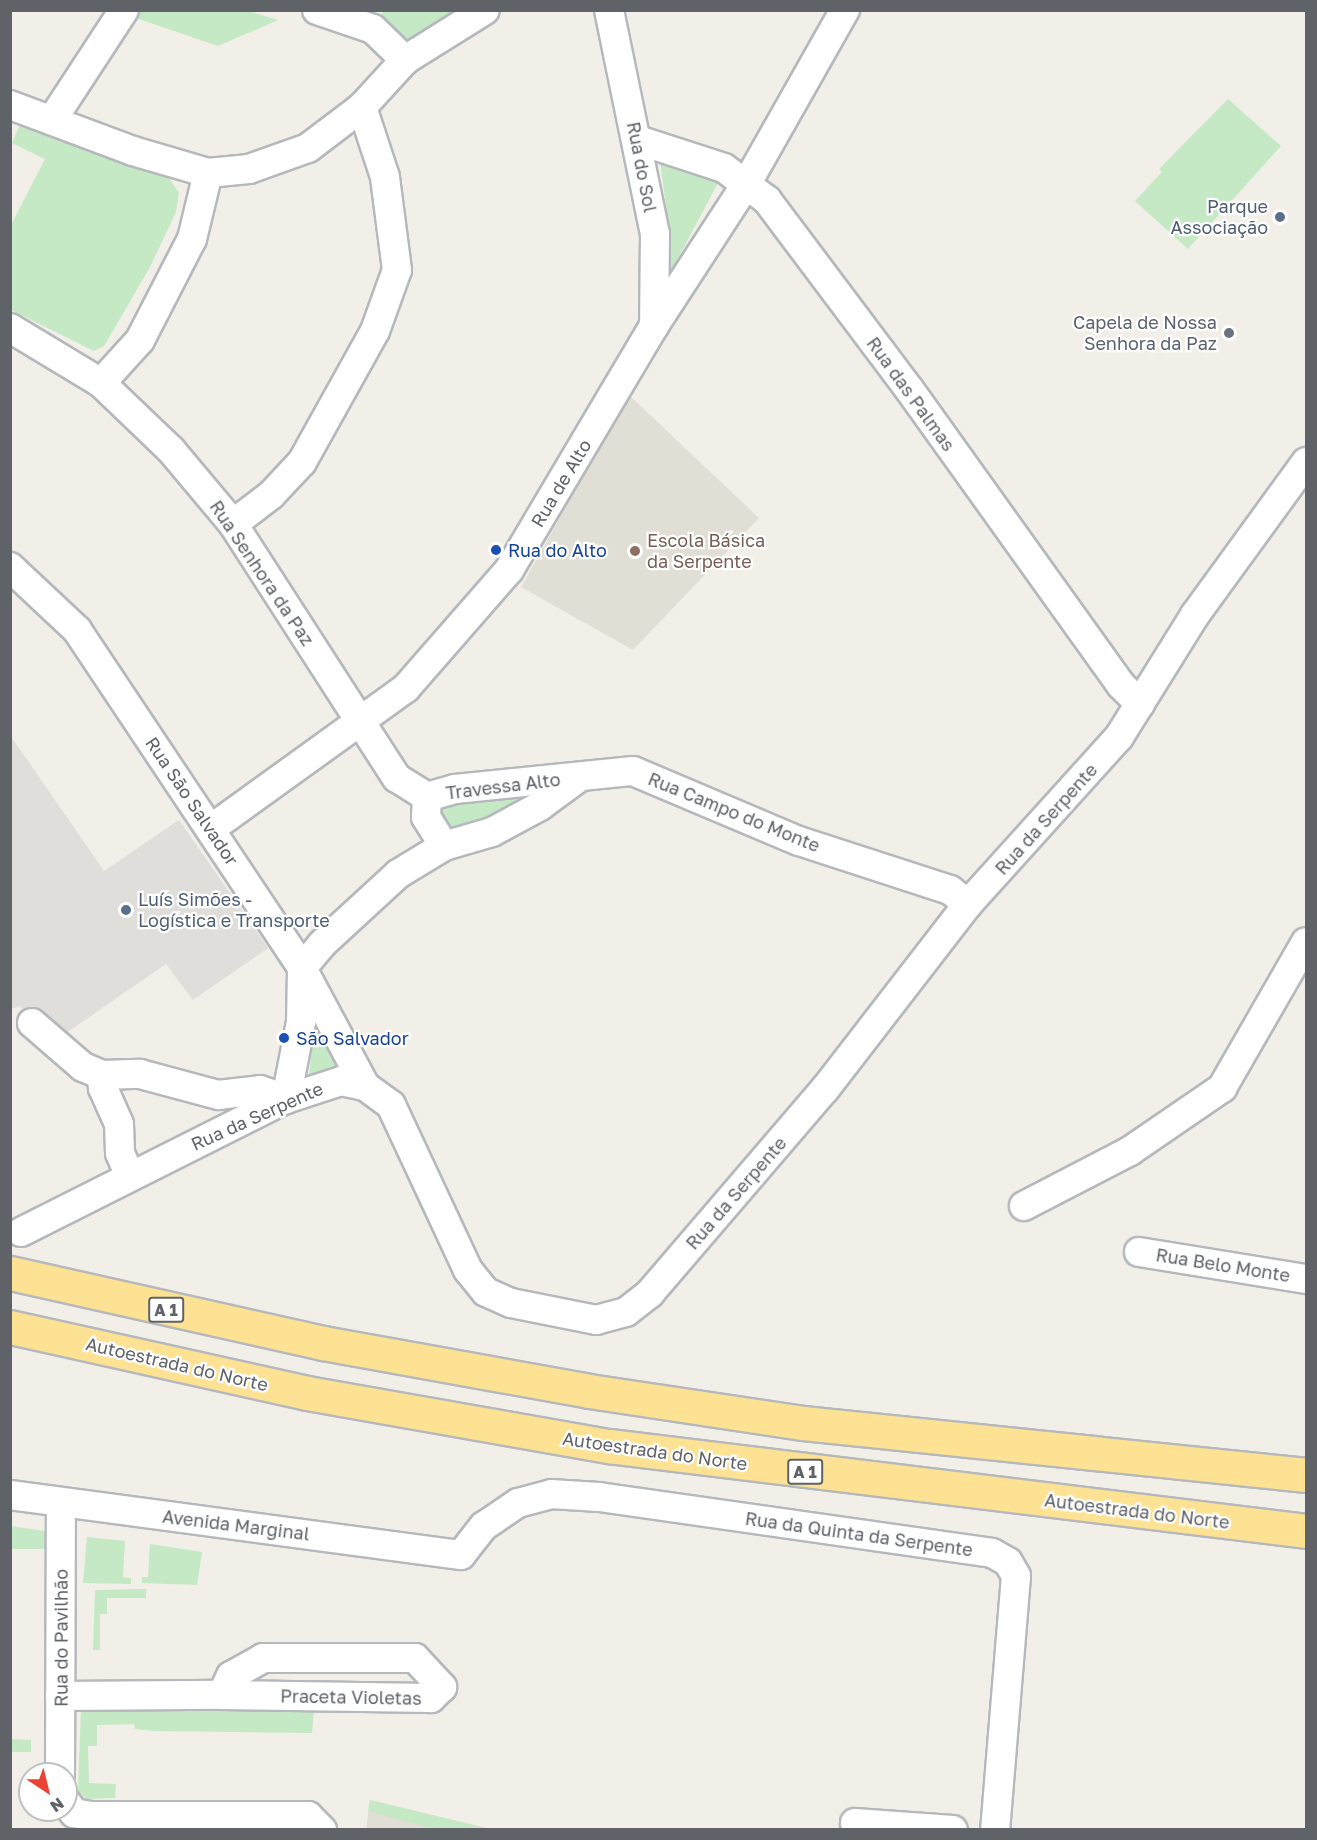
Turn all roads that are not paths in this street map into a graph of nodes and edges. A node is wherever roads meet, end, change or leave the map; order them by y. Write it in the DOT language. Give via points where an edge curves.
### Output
graph roads {
  1 [pos="124,10"];
  2 [pos="317,10"];
  3 [pos="485,10"];
  4 [pos="609,10"];
  5 [pos="845,10"];
  6 [pos="376,20"];
  7 [pos="405,60"];
  8 [pos="10,105"];
  9 [pos="362,107"];
  10 [pos="52,120"];
  11 [pos="638,140"];
  12 [pos="208,173"];
  13 [pos="747,183"];
  14 [pos="654,326"];
  15 [pos="10,328"];
  16 [pos="101,383"];
  17 [pos="1306,462"];
  18 [pos="233,524"];
  19 [pos="10,567"];
  20 [pos="1140,704"];
  21 [pos="358,720"];
  22 [pos="580,777"];
  23 [pos="427,797"];
  24 [pos="212,828"];
  25 [pos="444,846"];
  26 [pos="968,904"];
  27 [pos="1306,942"];
  28 [pos="302,968"];
  29 [pos="32,1023"];
  30 [pos="102,1075"];
  31 [pos="365,1086"];
  32 [pos="286,1099"];
  33 [pos="130,1176"];
  34 [pos="1024,1206"];
  35 [pos="21,1232"];
  36 [pos="1139,1252"];
  37 [pos="10,1273"];
  38 [pos="1306,1279"];
  39 [pos="10,1327"];
  40 [pos="1306,1475"];
  41 [pos="10,1496"];
  42 [pos="61,1503"];
  43 [pos="1306,1531"];
  44 [pos="461,1555"];
  45 [pos="222,1695"];
  46 [pos="60,1696"];
  47 [pos="60,1762"];
  48 [pos="78,1807"];
  49 [pos="855,1823"];
  50 [pos="322,1830"];
  51 [pos="953,1830"];
  52 [pos="995,1830"];
  1 -- 10 [label="street"];
  2 -- 6 [label="street"];
  3 -- 7 [label="street"];
  4 -- 11 [label="street, Rua do Sol"];
  5 -- 13 [label="street, Rua de Alto"];
  6 -- 7 [label="street"];
  7 -- 9 [label="street"];
  8 -- 10 [label="street"];
  9 -- 12 [label="street" via="308,148 249,169"];
  9 -- 18 [label="street" via="385,177 397,270 375,330 302,462 271,495"];
  10 -- 12 [label="street"];
  11 -- 13 [label="street, Rua das Palmas" via="724,168"];
  11 -- 14 [label="street, Rua do Sol" via="655,234"];
  12 -- 16 [label="street" via="192,239 140,340"];
  13 -- 14 [label="street, Rua de Alto"];
  13 -- 20 [label="street, Rua das Palmas" via="767,200 916,399 1121,685"];
  14 -- 21 [label="street, Rua de Alto" via="509,570 406,688"];
  15 -- 16 [label="street, Rua Senhora da Paz"];
  16 -- 18 [label="street, Rua Senhora da Paz" via="171,450"];
  17 -- 20 [label="street, Rua da Serpente" via="1195,615"];
  18 -- 21 [label="street, Rua Senhora da Paz"];
  19 -- 24 [label="street, Rua São Salvador" via="77,630"];
  20 -- 26 [label="street, Rua da Serpente" via="1119,737"];
  21 -- 23 [label="street, Travessa Alto" via="397,778"];
  21 -- 24 [label="street, Rua de Alto"];
  22 -- 23 [label="street, Travessa Alto" via="455,789"];
  22 -- 25 [label="street, Rua Campo do Monte" via="540,806 492,832"];
  22 -- 26 [label="street, Rua Campo do Monte" via="633,771 799,842 950,890"];
  23 -- 25 [label="street, Travessa Alto" via="426,817"];
  24 -- 28 [label="street, Rua São Salvador"];
  25 -- 28 [label="street, Rua Campo do Monte" via="398,874 322,944"];
  26 -- 31 [label="street, Rua da Serpente" via="825,1089 650,1293 626,1312 597,1320 512,1303 486,1292 468,1270 391,1105"];
  27 -- 34 [label="street" via="1222,1088 1130,1151"];
  28 -- 31 [label="street, Rua São Salvador"];
  28 -- 32 [label="street" via="302,1022"];
  29 -- 30 [label="street" via="83,1067"];
  30 -- 32 [label="street" via="140,1074 218,1095 260,1090"];
  30 -- 33 [label="street" via="103,1088 119,1124 120,1153"];
  31 -- 32 [label="street, Rua da Serpente" via="341,1081"];
  32 -- 33 [label="street, Rua da Serpente"];
  33 -- 35 [label="street, Rua da Serpente"];
  36 -- 38 [label="street, Rua Belo Monte"];
  37 -- 40 [label="highway, A 1" via="323,1343 589,1391 803,1423"];
  39 -- 43 [label="highway, Autoestrada do Norte / A 1" via="307,1393 609,1446"];
  41 -- 42 [label="street, Avenida Marginal"];
  42 -- 44 [label="street, Avenida Marginal"];
  42 -- 46 [label="street, Rua do Pavilhão"];
  44 -- 52 [label="street, Rua da Quinta da Serpente" via="484,1526 518,1503 550,1494 599,1497 992,1553 1008,1562 1016,1576"];
  45 -- 45 [label="street, Praceta Violetas" via="231,1676 263,1658 415,1658 442,1687 431,1698"];
  45 -- 46 [label="street, Praceta Violetas"];
  46 -- 47 [label="street, Rua do Pavilhão"];
  48 -- 50 [label="street" via="309,1816"];
  49 -- 51 [label="street"];
}
